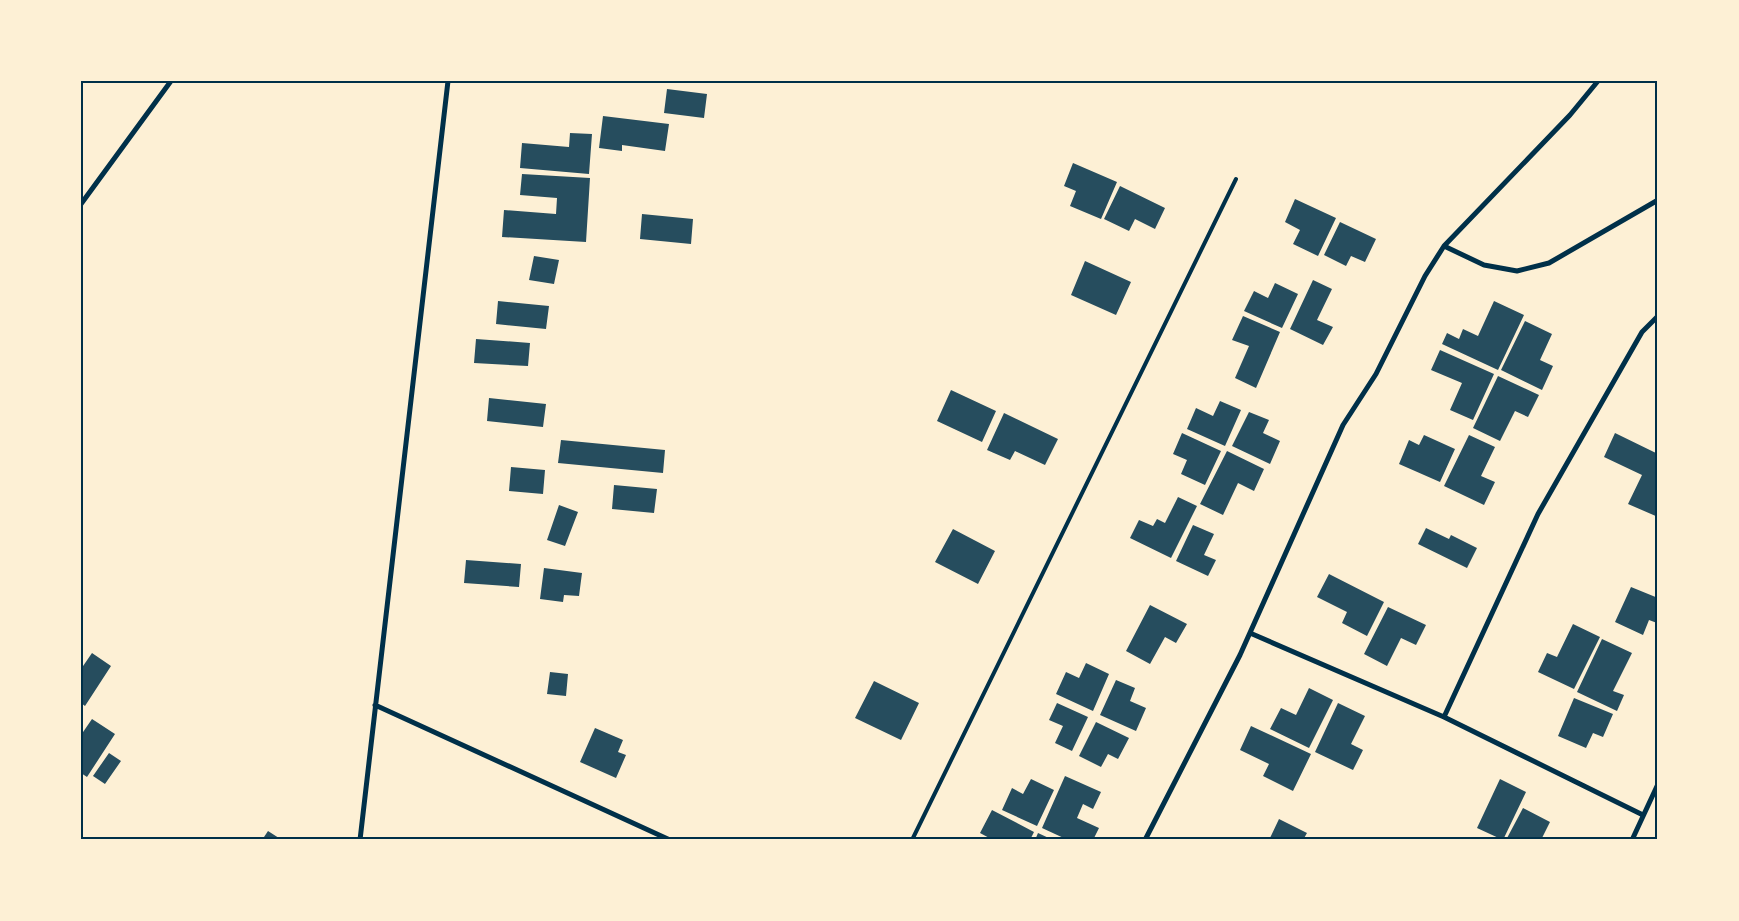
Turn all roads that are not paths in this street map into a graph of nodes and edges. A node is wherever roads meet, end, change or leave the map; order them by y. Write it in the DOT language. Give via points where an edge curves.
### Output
graph roads {
  1 [pos="171,81"];
  2 [pos="448,81"];
  3 [pos="1598,81"];
  4 [pos="1236,179"];
  5 [pos="1658,200"];
  6 [pos="81,204"];
  7 [pos="1444,246"];
  8 [pos="1658,316"];
  9 [pos="1250,633"];
  10 [pos="376,706"];
  11 [pos="1444,717"];
  12 [pos="1658,784"];
  13 [pos="1644,815"];
  14 [pos="360,840"];
  15 [pos="670,840"];
  16 [pos="912,840"];
  17 [pos="1145,840"];
  18 [pos="1632,840"];
  1 -- 6 [label="street"];
  2 -- 10 [label="street"];
  3 -- 7 [label="street" via="1570,115"];
  4 -- 16 [label="lane"];
  5 -- 7 [label="street" via="1549,263 1517,271 1484,265"];
  7 -- 9 [label="street" via="1425,276 1376,374 1343,425"];
  8 -- 11 [label="street" via="1642,332 1538,514"];
  9 -- 11 [label="street"];
  9 -- 17 [label="street"];
  10 -- 14 [label="street"];
  10 -- 15 [label="street"];
  11 -- 13 [label="street"];
  12 -- 13 [label="street"];
  13 -- 18 [label="street"];
}
